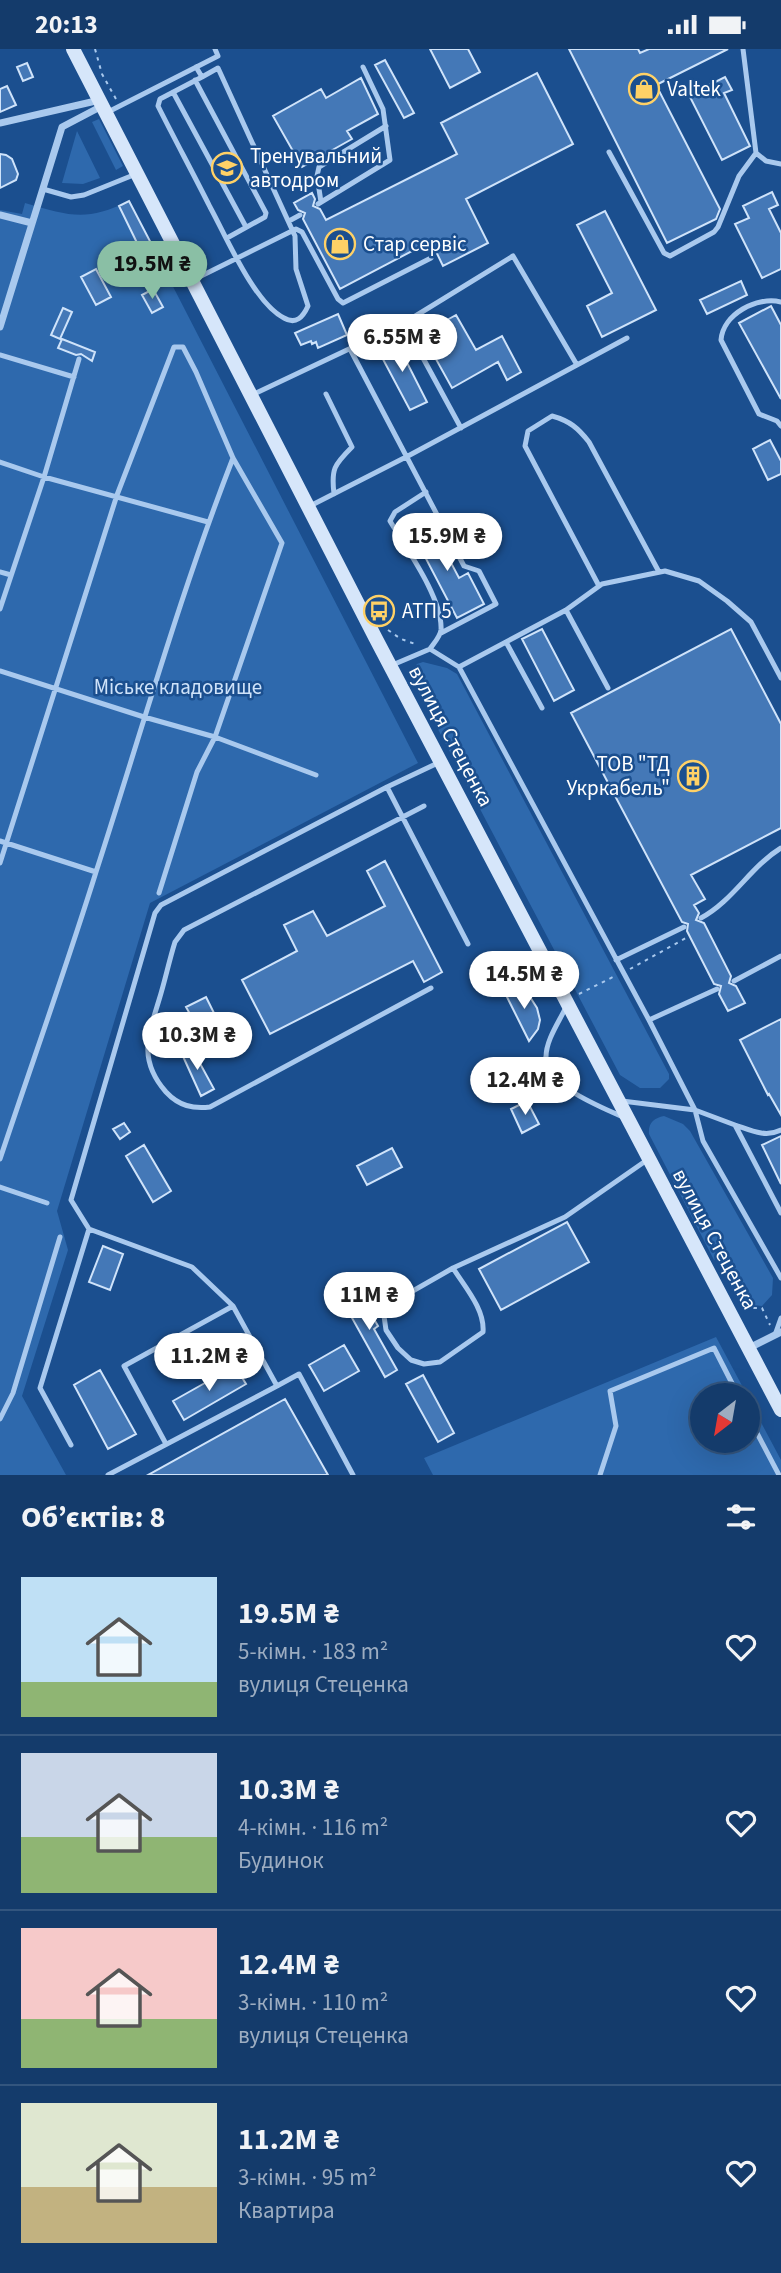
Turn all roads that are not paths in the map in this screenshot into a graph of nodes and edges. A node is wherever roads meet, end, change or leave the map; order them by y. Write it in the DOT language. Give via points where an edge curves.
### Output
graph roads {
  1 [pos="73,49"];
  2 [pos="83,49"];
  3 [pos="215,49"];
  4 [pos="743,49"];
  5 [pos="197,67"];
  6 [pos="363,67"];
  7 [pos="199,78"];
  8 [pos="89,80"];
  9 [pos="173,92"];
  10 [pos="103,106"];
  11 [pos="0,123"];
  12 [pos="386,126"];
  13 [pos="609,152"];
  14 [pos="756,153"];
  15 [pos="781,164"];
  16 [pos="137,173"];
  17 [pos="43,189"];
  18 [pos="0,215"];
  19 [pos="300,215"];
  20 [pos="289,221"];
  21 [pos="32,223"];
  22 [pos="246,227"];
  23 [pos="293,230"];
  24 [pos="227,238"];
  25 [pos="237,257"];
  26 [pos="431,258"];
  27 [pos="193,280"];
  28 [pos="781,302"];
  29 [pos="404,323"];
  30 [pos="0,327"];
  31 [pos="627,338"];
  32 [pos="350,349"];
  33 [pos="0,355"];
  34 [pos="79,359"];
  35 [pos="577,365"];
  36 [pos="74,377"];
  37 [pos="326,394"];
  38 [pos="252,395"];
  39 [pos="781,426"];
  40 [pos="461,428"];
  41 [pos="408,456"];
  42 [pos="233,459"];
  43 [pos="0,461"];
  44 [pos="44,477"];
  45 [pos="426,492"];
  46 [pos="334,494"];
  47 [pos="117,495"];
  48 [pos="308,507"];
  49 [pos="208,522"];
  50 [pos="0,572"];
  51 [pos="659,572"];
  52 [pos="11,575"];
  53 [pos="599,586"];
  54 [pos="0,608"];
  55 [pos="566,610"];
  56 [pos="441,632"];
  57 [pos="506,642"];
  58 [pos="430,649"];
  59 [pos="390,666"];
  60 [pos="459,667"];
  61 [pos="0,671"];
  62 [pos="781,678"];
  63 [pos="55,688"];
  64 [pos="608,688"];
  65 [pos="542,708"];
  66 [pos="144,717"];
  67 [pos="215,737"];
  68 [pos="442,761"];
  69 [pos="316,775"];
  70 [pos="387,787"];
  71 [pos="424,806"];
  72 [pos="402,817"];
  73 [pos="3,842"];
  74 [pos="781,848"];
  75 [pos="0,863"];
  76 [pos="96,871"];
  77 [pos="159,893"];
  78 [pos="701,918"];
  79 [pos="684,927"];
  80 [pos="468,944"];
  81 [pos="781,956"];
  82 [pos="616,961"];
  83 [pos="734,981"];
  84 [pos="431,988"];
  85 [pos="717,989"];
  86 [pos="573,999"];
  87 [pos="649,1020"];
  88 [pos="619,1101"];
  89 [pos="695,1110"];
  90 [pos="629,1119"];
  91 [pos="735,1125"];
  92 [pos="781,1130"];
  93 [pos="0,1159"];
  94 [pos="650,1159"];
  95 [pos="0,1187"];
  96 [pos="47,1203"];
  97 [pos="781,1213"];
  98 [pos="89,1229"];
  99 [pos="60,1237"];
  100 [pos="453,1268"];
  101 [pos="781,1278"];
  102 [pos="233,1306"];
  103 [pos="781,1318"];
  104 [pos="778,1333"];
  105 [pos="749,1349"];
  106 [pos="731,1383"];
  107 [pos="277,1386"];
  108 [pos="781,1410"];
  109 [pos="0,1419"];
  110 [pos="760,1439"];
  111 [pos="166,1444"];
  112 [pos="71,1445"];
  113 [pos="108,1475"];
  114 [pos="353,1475"];
  115 [pos="600,1475"];
  116 [pos="779,1475"];
  1 -- 8 [label="main road, вулиця Стеценка"];
  2 -- 8 [label="main road, вулиця Стеценка"];
  3 -- 5 [label="lane" via="218,56"];
  4 -- 14 [label="lane"];
  5 -- 7 [label="lane"];
  5 -- 10 [label="lane" via="123,105"];
  6 -- 12 [label="lane"];
  7 -- 9 [label="lane"];
  7 -- 20 [label="lane" via="218,68"];
  7 -- 22 [label="lane" via="266,213"];
  8 -- 10 [label="main road, вулиця Стеценка"];
  9 -- 22 [label="lane"];
  9 -- 24 [label="lane" via="160,99 158,106"];
  10 -- 11 [label="street"];
  10 -- 16 [label="main road, вулиця Стеценка"];
  10 -- 17 [label="street" via="62,127"];
  12 -- 12 [label="lane" via="319,167 319,203 390,160"];
  13 -- 14 [label="lane" via="664,253 670,256 714,232 739,176"];
  14 -- 15 [label="lane"];
  16 -- 17 [label="lane" via="84,195 71,197"];
  16 -- 27 [label="main road, вулиця Стеценка"];
  17 -- 21 [label="street"];
  18 -- 21 [label="street"];
  19 -- 20 [label="lane"];
  20 -- 23 [label="lane"];
  21 -- 30 [label="street"];
  22 -- 24 [label="lane"];
  23 -- 25 [label="lane"];
  23 -- 25 [label="lane" via="296,269 308,306 298,320 286,320 270,306"];
  23 -- 26 [label="lane" via="302,232 343,303"];
  24 -- 25 [label="lane"];
  25 -- 27 [label="lane"];
  27 -- 38 [label="main road, вулиця Стеценка"];
  28 -- 39 [label="lane" via="761,300 751,305 728,320 721,340 759,414"];
  29 -- 32 [label="lane"];
  29 -- 35 [label="lane" via="513,256"];
  29 -- 40 [label="lane"];
  31 -- 35 [label="lane"];
  32 -- 38 [label="lane"];
  32 -- 41 [label="lane"];
  33 -- 36 [label="lane"];
  34 -- 36 [label="lane"];
  35 -- 40 [label="lane"];
  36 -- 44 [label="lane"];
  37 -- 46 [label="lane" via="352,447 335,464"];
  38 -- 48 [label="main road, вулиця Стеценка"];
  40 -- 41 [label="lane"];
  41 -- 45 [label="lane"];
  41 -- 46 [label="lane"];
  42 -- 47 [label="lane" via="183,347 174,347"];
  42 -- 49 [label="lane"];
  42 -- 67 [label="lane" via="282,543"];
  43 -- 44 [label="lane"];
  44 -- 47 [label="lane"];
  44 -- 52 [label="lane"];
  45 -- 56 [label="lane" via="395,512 390,521 433,596"];
  45 -- 56 [label="lane" via="464,566 479,571 496,604"];
  46 -- 48 [label="lane"];
  47 -- 49 [label="lane"];
  47 -- 63 [label="lane"];
  48 -- 59 [label="main road, вулиця Стеценка"];
  49 -- 66 [label="lane"];
  50 -- 52 [label="lane"];
  51 -- 53 [label="lane"];
  51 -- 53 [label="lane" via="589,442 578,427 552,416 528,432 525,446"];
  51 -- 62 [label="lane" via="699,582 727,601 751,622"];
  52 -- 54 [label="lane"];
  53 -- 55 [label="lane"];
  55 -- 57 [label="lane"];
  55 -- 64 [label="lane"];
  56 -- 58 [label="lane"];
  57 -- 60 [label="lane"];
  57 -- 65 [label="lane"];
  58 -- 59 [label="lane"];
  58 -- 60 [label="lane"];
  59 -- 68 [label="main road, вулиця Стеценка"];
  60 -- 82 [label="lane"];
  61 -- 63 [label="lane"];
  63 -- 66 [label="lane"];
  63 -- 73 [label="lane"];
  66 -- 67 [label="lane"];
  66 -- 76 [label="lane"];
  67 -- 69 [label="lane"];
  67 -- 77 [label="lane" via="197,772"];
  68 -- 70 [label="lane"];
  68 -- 86 [label="main road, вулиця Стеценка"];
  70 -- 72 [label="lane"];
  70 -- 98 [label="lane" via="161,905 155,913 71,1201"];
  71 -- 72 [label="lane"];
  72 -- 80 [label="lane"];
  72 -- 84 [label="lane" via="184,930 175,941 149,1028 149,1061 156,1081 171,1097 189,1108 210,1107"];
  73 -- 75 [label="lane"];
  73 -- 76 [label="lane"];
  74 -- 78 [label="lane" via="765,858 720,907"];
  76 -- 93 [label="lane"];
  79 -- 82 [label="lane"];
  81 -- 83 [label="lane"];
  82 -- 87 [label="lane"];
  85 -- 87 [label="lane"];
  86 -- 88 [label="main road, вулиця Стеценка"];
  86 -- 90 [label="lane" via="547,1047 545,1061 550,1072 572,1091"];
  87 -- 89 [label="lane"];
  88 -- 89 [label="lane"];
  88 -- 90 [label="main road, вулиця Стеценка"];
  89 -- 91 [label="lane"];
  89 -- 101 [label="lane" via="704,1141"];
  90 -- 94 [label="main road, вулиця Стеценка"];
  91 -- 92 [label="lane" via="765,1135"];
  91 -- 97 [label="lane"];
  94 -- 100 [label="lane" via="565,1217"];
  94 -- 105 [label="main road, вулиця Стеценка"];
  95 -- 96 [label="lane"];
  98 -- 102 [label="lane" via="192,1267"];
  98 -- 112 [label="lane" via="40,1388"];
  99 -- 109 [label="lane" via="13,1393"];
  100 -- 100 [label="lane" via="390,1304 386,1311 386,1330 398,1348 418,1363 440,1362 483,1332 478,1309"];
  102 -- 107 [label="lane"];
  102 -- 111 [label="lane" via="124,1366"];
  103 -- 104 [label="lane"];
  104 -- 105 [label="street"];
  105 -- 108 [label="main road, вулиця Стеценка"];
  106 -- 115 [label="lane" via="713,1348 610,1391 617,1426"];
  107 -- 111 [label="lane"];
  107 -- 114 [label="lane" via="299,1374"];
  110 -- 116 [label="lane"];
  111 -- 113 [label="lane"];
}
